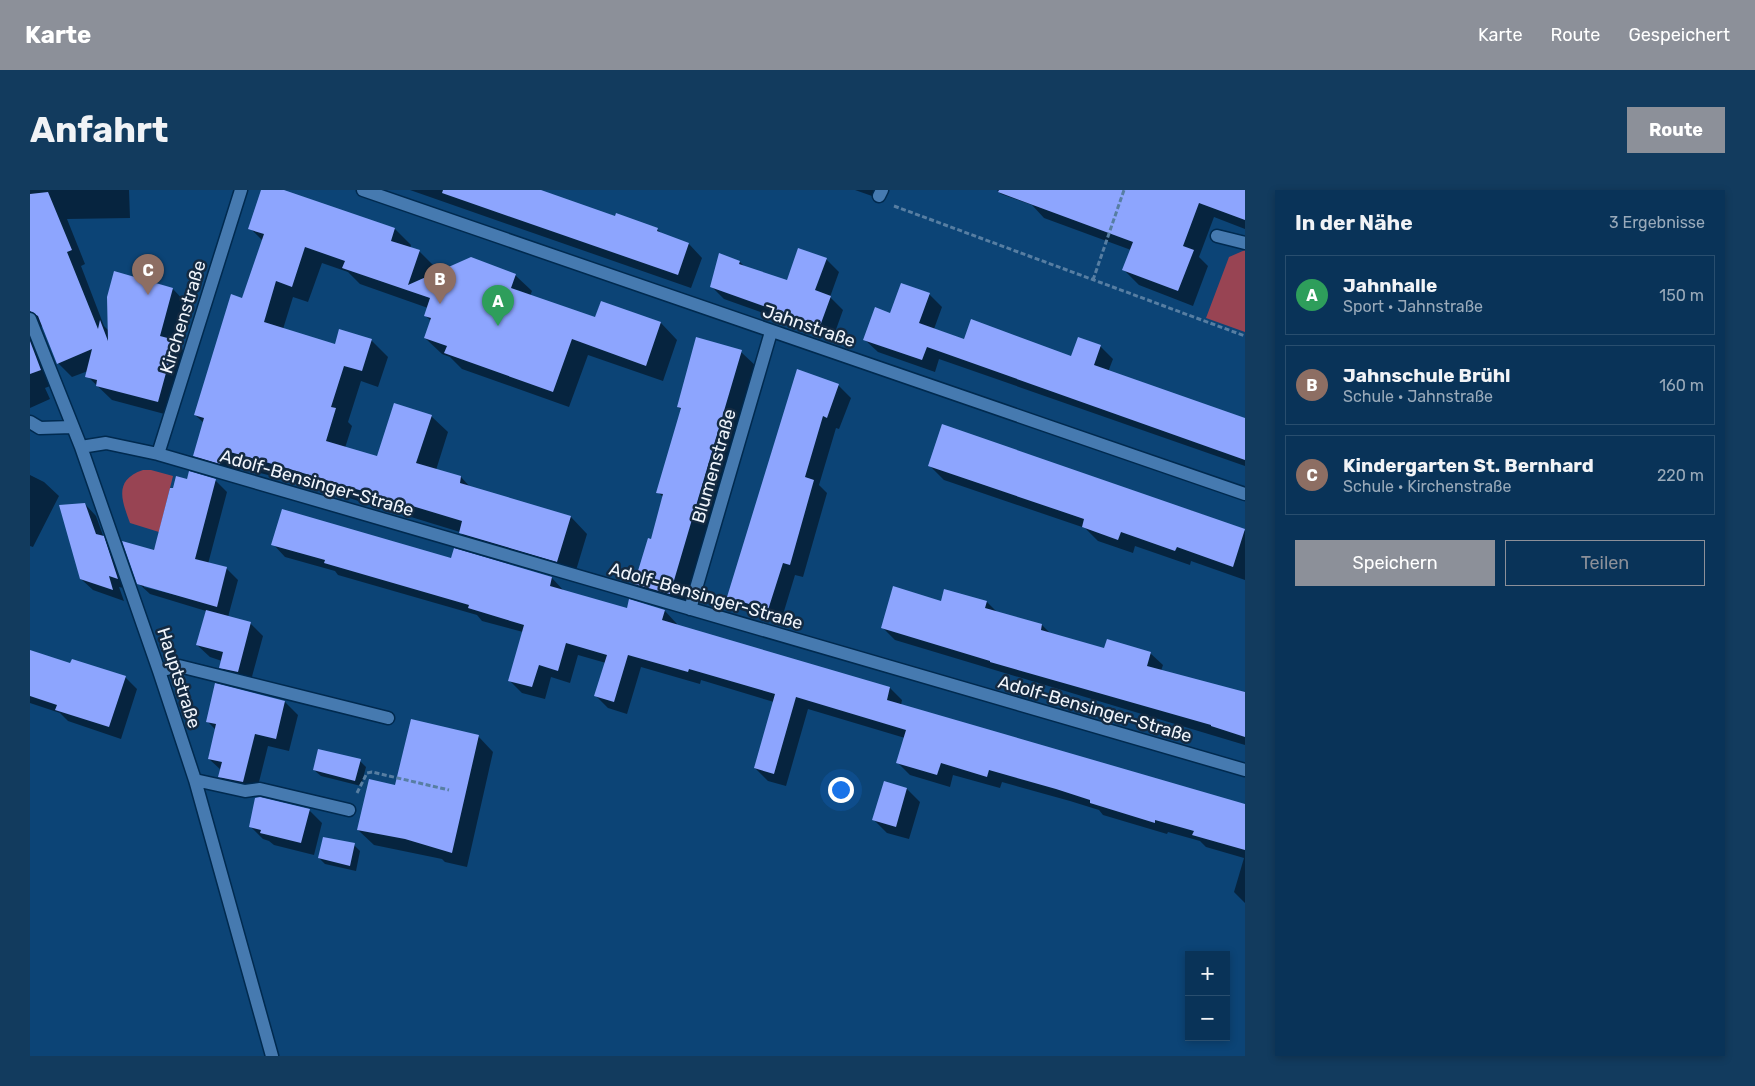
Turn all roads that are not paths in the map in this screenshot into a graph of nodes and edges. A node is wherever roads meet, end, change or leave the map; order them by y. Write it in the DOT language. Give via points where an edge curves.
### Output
graph roads {
  1 [pos="241,190"];
  2 [pos="363,190"];
  3 [pos="1217,236"];
  4 [pos="1245,244"];
  5 [pos="30,319"];
  6 [pos="771,332"];
  7 [pos="30,422"];
  8 [pos="72,427"];
  9 [pos="81,448"];
  10 [pos="158,454"];
  11 [pos="1245,494"];
  12 [pos="690,609"];
  13 [pos="159,672"];
  14 [pos="388,718"];
  15 [pos="1245,770"];
  16 [pos="194,780"];
  17 [pos="349,810"];
  18 [pos="272,1056"];
  1 -- 10 [label="street, Kirchenstraße"];
  2 -- 6 [label="street, Jahnstraße"];
  3 -- 4 [label="street"];
  5 -- 8 [label="street, Hauptstraße"];
  6 -- 11 [label="street, Jahnstraße"];
  6 -- 12 [label="street, Blumenstraße"];
  7 -- 8 [label="street" via="40,428"];
  8 -- 9 [label="street, Hauptstraße"];
  9 -- 10 [label="street, Adolf-Bensinger-Straße" via="106,443"];
  9 -- 13 [label="street, Hauptstraße"];
  10 -- 12 [label="street, Adolf-Bensinger-Straße"];
  12 -- 15 [label="street, Adolf-Bensinger-Straße"];
  13 -- 14 [label="street" via="179,666"];
  13 -- 16 [label="street, Hauptstraße"];
  16 -- 17 [label="street" via="245,791 260,789"];
  16 -- 18 [label="street, Hauptstraße"];
}
